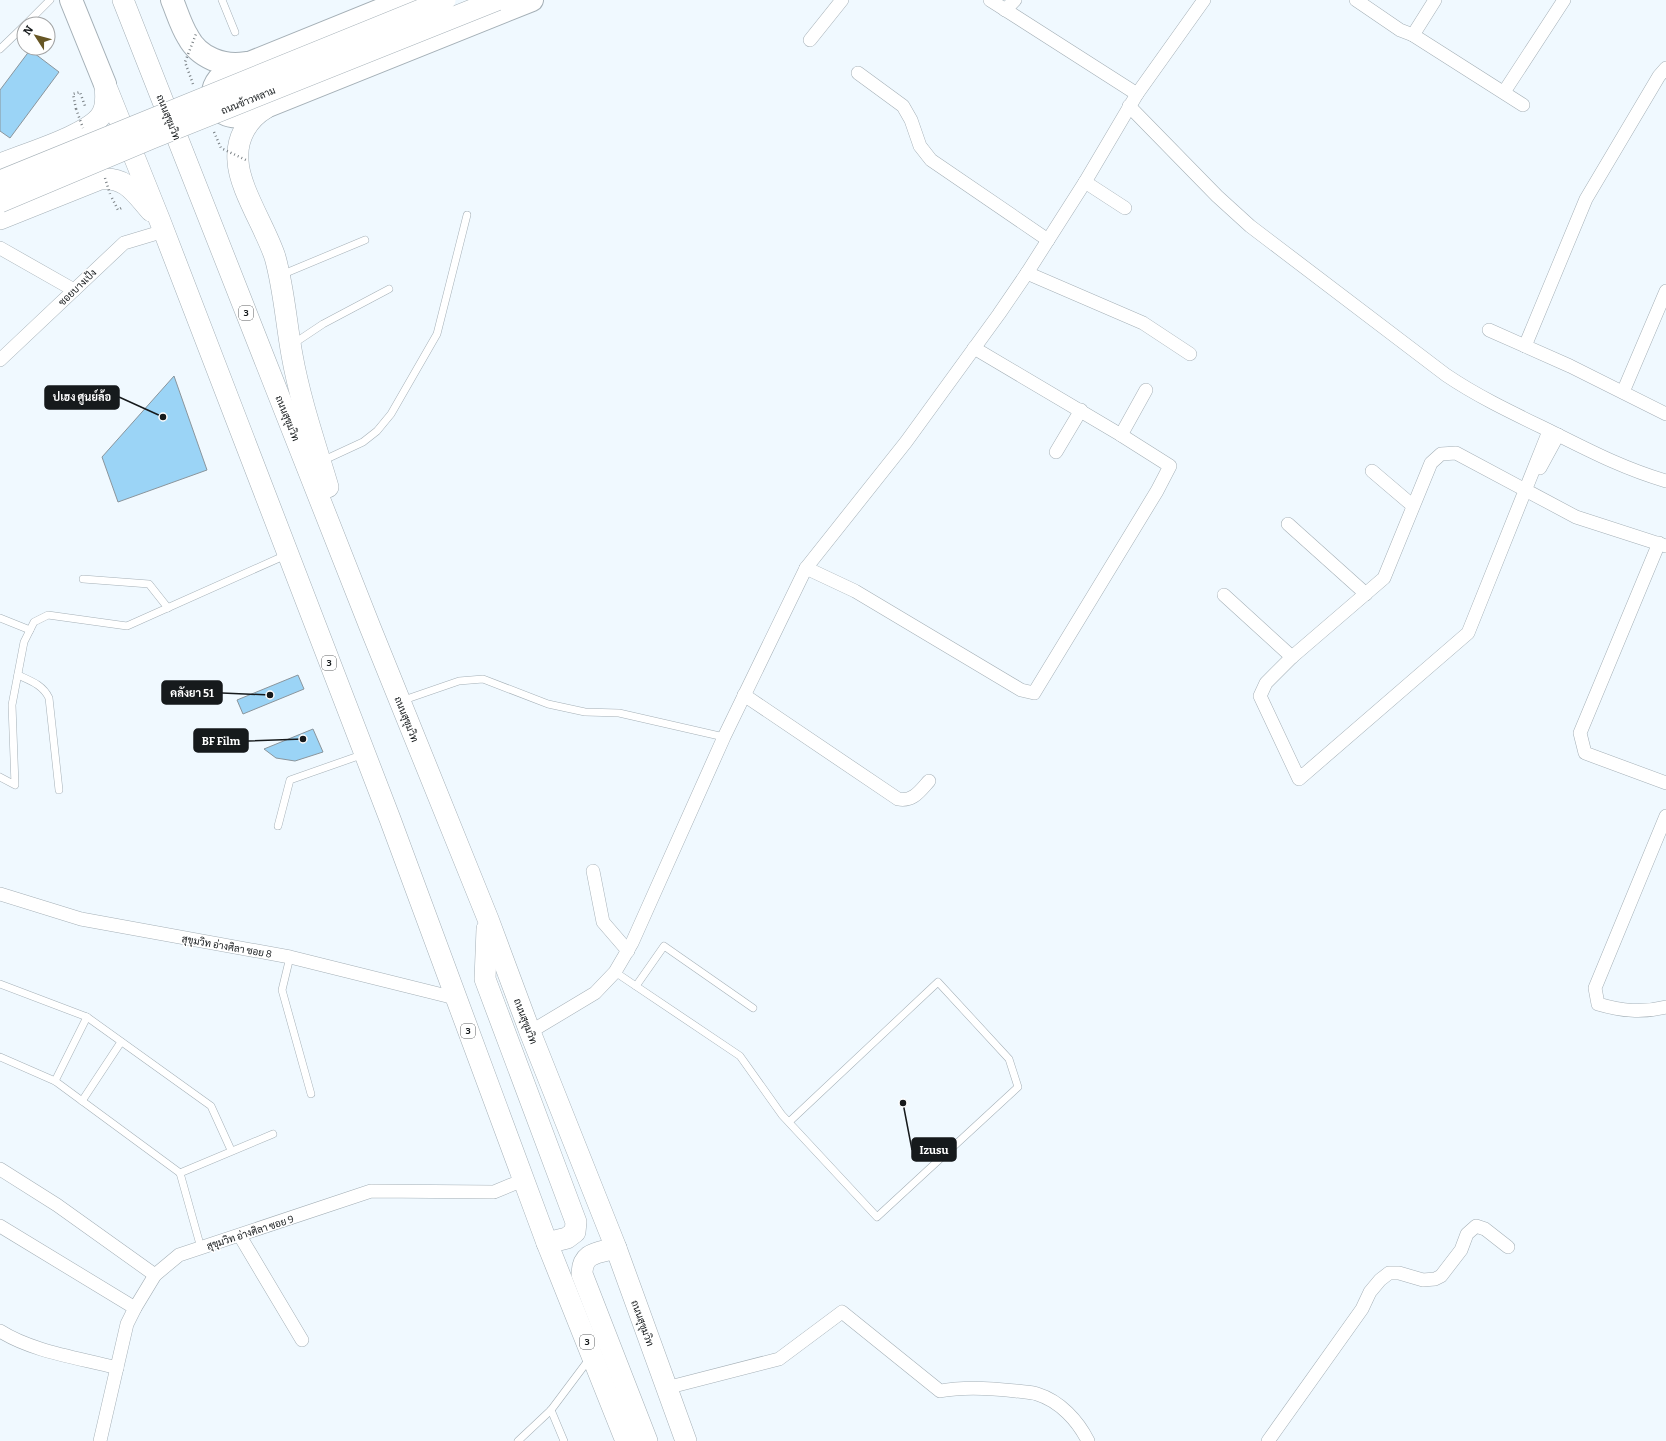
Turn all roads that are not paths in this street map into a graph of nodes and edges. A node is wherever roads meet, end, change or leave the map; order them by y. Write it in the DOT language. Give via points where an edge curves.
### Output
graph roads {
  1 [pos="50,0"];
  2 [pos="71,0"];
  3 [pos="123,0"];
  4 [pos="172,0"];
  5 [pos="222,0"];
  6 [pos="405,0"];
  7 [pos="445,0"];
  8 [pos="497,0"];
  9 [pos="532,0"];
  10 [pos="842,0"];
  11 [pos="990,0"];
  12 [pos="1015,0"];
  13 [pos="1204,0"];
  14 [pos="1356,0"];
  15 [pos="1435,0"];
  16 [pos="1564,0"];
  17 [pos="1005,10"];
  18 [pos="34,16"];
  19 [pos="235,32"];
  20 [pos="16,34"];
  21 [pos="1413,35"];
  22 [pos="810,40"];
  23 [pos="0,49"];
  24 [pos="255,62"];
  25 [pos="1666,68"];
  26 [pos="858,73"];
  27 [pos="105,84"];
  28 [pos="1504,92"];
  29 [pos="1137,94"];
  30 [pos="273,103"];
  31 [pos="1523,105"];
  32 [pos="1129,106"];
  33 [pos="48,144"];
  34 [pos="0,164"];
  35 [pos="0,181"];
  36 [pos="1085,182"];
  37 [pos="70,190"];
  38 [pos="0,202"];
  39 [pos="1125,208"];
  40 [pos="467,215"];
  41 [pos="0,219"];
  42 [pos="162,226"];
  43 [pos="365,240"];
  44 [pos="1048,240"];
  45 [pos="0,248"];
  46 [pos="1027,273"];
  47 [pos="279,276"];
  48 [pos="389,288"];
  49 [pos="74,290"];
  50 [pos="1666,291"];
  51 [pos="1489,330"];
  52 [pos="291,345"];
  53 [pos="1525,346"];
  54 [pos="974,348"];
  55 [pos="1190,354"];
  56 [pos="0,360"];
  57 [pos="1146,390"];
  58 [pos="1623,392"];
  59 [pos="1081,410"];
  60 [pos="1666,414"];
  61 [pos="1554,433"];
  62 [pos="1121,435"];
  63 [pos="1056,452"];
  64 [pos="321,462"];
  65 [pos="1372,471"];
  66 [pos="1666,481"];
  67 [pos="1525,491"];
  68 [pos="1412,505"];
  69 [pos="1288,524"];
  70 [pos="1662,545"];
  71 [pos="288,554"];
  72 [pos="806,568"];
  73 [pos="83,579"];
  74 [pos="1366,594"];
  75 [pos="1224,595"];
  76 [pos="168,608"];
  77 [pos="0,618"];
  78 [pos="370,627"];
  79 [pos="30,630"];
  80 [pos="1292,657"];
  81 [pos="18,675"];
  82 [pos="744,695"];
  83 [pos="400,701"];
  84 [pos="724,737"];
  85 [pos="364,754"];
  86 [pos="0,777"];
  87 [pos="929,781"];
  88 [pos="1666,783"];
  89 [pos="59,790"];
  90 [pos="1666,816"];
  91 [pos="278,826"];
  92 [pos="592,871"];
  93 [pos="0,894"];
  94 [pos="488,919"];
  95 [pos="628,951"];
  96 [pos="290,957"];
  97 [pos="615,972"];
  98 [pos="0,984"];
  99 [pos="636,986"];
  100 [pos="455,998"];
  101 [pos="1666,1007"];
  102 [pos="753,1008"];
  103 [pos="87,1017"];
  104 [pos="530,1032"];
  105 [pos="121,1042"];
  106 [pos="0,1058"];
  107 [pos="55,1081"];
  108 [pos="311,1094"];
  109 [pos="82,1101"];
  110 [pos="789,1122"];
  111 [pos="273,1134"];
  112 [pos="231,1150"];
  113 [pos="0,1169"];
  114 [pos="180,1173"];
  115 [pos="523,1180"];
  116 [pos="0,1226"];
  117 [pos="240,1236"];
  118 [pos="547,1243"];
  119 [pos="1508,1247"];
  120 [pos="201,1248"];
  121 [pos="616,1248"];
  122 [pos="155,1275"];
  123 [pos="135,1308"];
  124 [pos="0,1331"];
  125 [pos="302,1340"];
  126 [pos="592,1355"];
  127 [pos="117,1368"];
  128 [pos="666,1388"];
  129 [pos="551,1410"];
  130 [pos="100,1441"];
  131 [pos="518,1441"];
  132 [pos="564,1441"];
  133 [pos="626,1441"];
  134 [pos="646,1441"];
  135 [pos="686,1441"];
  136 [pos="1088,1441"];
  137 [pos="1268,1441"];
  1 -- 18 [label="lane"];
  2 -- 27 [label="highway, 3"];
  3 -- 78 [label="main road, ถนนสุขุมวิท / 3"];
  4 -- 24 [label="highway" via="188,38 200,52 217,62 236,65"];
  5 -- 19 [label="lane"];
  6 -- 24 [label="highway"];
  7 -- 35 [label="main road, ถนนข้าวหลาม, bridge"];
  8 -- 38 [label="main road, ถนนข้าวหลาม, bridge" via="152,138"];
  9 -- 30 [label="highway"];
  10 -- 22 [label="street"];
  11 -- 17 [label="street"];
  12 -- 17 [label="street"];
  13 -- 29 [label="street"];
  14 -- 21 [label="street" via="1400,30"];
  15 -- 21 [label="street"];
  16 -- 28 [label="street"];
  17 -- 29 [label="street"];
  20 -- 23 [label="lane"];
  21 -- 28 [label="street"];
  24 -- 30 [label="highway" via="221,76 213,88 214,103 223,113 236,117"];
  25 -- 53 [label="street" via="1586,199"];
  26 -- 44 [label="street" via="903,106 920,146 931,160"];
  27 -- 33 [label="main road" via="106,104 94,124"];
  27 -- 42 [label="main road, 3"];
  28 -- 31 [label="street"];
  29 -- 32 [label="street"];
  30 -- 47 [label="main road" via="257,114 245,127 239,144 238,162 242,179 274,256"];
  32 -- 36 [label="street"];
  32 -- 61 [label="street" via="1250,226 1446,375 1473,393"];
  33 -- 34 [label="main road"];
  33 -- 37 [label="main road" via="65,141 80,149 85,156 83,180"];
  36 -- 39 [label="street"];
  36 -- 44 [label="street"];
  37 -- 41 [label="main road"];
  37 -- 42 [label="main road" via="100,179 115,179 127,185"];
  40 -- 64 [label="lane" via="437,334 391,414 377,432 363,442"];
  42 -- 49 [label="street, ซอยบางเป้ง" via="124,243"];
  42 -- 71 [label="main road, 3"];
  43 -- 47 [label="lane"];
  44 -- 46 [label="street"];
  45 -- 49 [label="street"];
  46 -- 54 [label="street"];
  46 -- 55 [label="street" via="1142,323"];
  47 -- 52 [label="main road"];
  48 -- 52 [label="lane" via="323,324"];
  49 -- 56 [label="street, ซอยบางเป้ง"];
  50 -- 58 [label="street"];
  51 -- 53 [label="street"];
  52 -- 64 [label="main road" via="301,398"];
  53 -- 58 [label="street"];
  54 -- 59 [label="street"];
  54 -- 72 [label="street" via="906,442"];
  57 -- 62 [label="street"];
  58 -- 60 [label="street"];
  59 -- 62 [label="street"];
  59 -- 63 [label="street"];
  61 -- 66 [label="street" via="1632,471"];
  61 -- 67 [label="street"];
  62 -- 72 [label="street" via="1170,466 1034,693 1021,690 855,591"];
  64 -- 78 [label="main road"];
  65 -- 68 [label="street"];
  67 -- 68 [label="street" via="1456,453 1441,454 1431,463"];
  67 -- 70 [label="street" via="1576,517"];
  67 -- 80 [label="street" via="1468,633 1299,779 1260,696 1266,683"];
  68 -- 74 [label="street" via="1384,578"];
  69 -- 74 [label="street"];
  70 -- 88 [label="street" via="1580,733 1585,752"];
  71 -- 76 [label="lane"];
  71 -- 85 [label="main road, 3"];
  72 -- 82 [label="street"];
  73 -- 76 [label="lane" via="148,584"];
  74 -- 80 [label="street"];
  75 -- 80 [label="street"];
  76 -- 79 [label="lane" via="127,626 48,615 34,622"];
  77 -- 79 [label="lane"];
  78 -- 83 [label="main road, ถนนสุขุมวิท / 3"];
  79 -- 81 [label="lane" via="24,642"];
  81 -- 86 [label="lane" via="12,704 15,785"];
  81 -- 89 [label="lane" via="36,683 45,690 49,698"];
  82 -- 84 [label="street"];
  82 -- 87 [label="street" via="898,799 913,798"];
  83 -- 84 [label="lane" via="459,681 483,679 548,704 585,712 619,713"];
  83 -- 94 [label="main road, ถนนสุขุมวิท / 3"];
  84 -- 95 [label="street"];
  85 -- 91 [label="lane" via="290,780"];
  85 -- 100 [label="main road, 3"];
  90 -- 101 [label="street" via="1595,988 1598,1004 1620,1010 1649,1012"];
  92 -- 95 [label="street" via="604,922"];
  93 -- 96 [label="street, สุขุมวิท อ่างศิลา ซอย 8" via="81,919"];
  94 -- 104 [label="main road, ถนนสุขุมวิท / 3"];
  94 -- 118 [label="main road" via="485,979 576,1222 575,1232 567,1238"];
  95 -- 97 [label="street"];
  96 -- 100 [label="street, สุขุมวิท อ่างศิลา ซอย 8"];
  96 -- 108 [label="lane" via="282,990"];
  97 -- 99 [label="lane"];
  97 -- 104 [label="street" via="595,993"];
  98 -- 103 [label="lane"];
  99 -- 102 [label="lane" via="664,946"];
  99 -- 110 [label="lane" via="740,1056"];
  100 -- 115 [label="main road, 3"];
  103 -- 105 [label="lane"];
  103 -- 107 [label="lane"];
  104 -- 121 [label="main road, ถนนสุขุมวิท / 3"];
  105 -- 109 [label="lane"];
  105 -- 112 [label="lane" via="211,1106"];
  106 -- 107 [label="lane"];
  107 -- 109 [label="lane"];
  109 -- 114 [label="lane"];
  110 -- 110 [label="lane" via="877,1217 1018,1087 1009,1059 938,982"];
  111 -- 112 [label="lane"];
  112 -- 114 [label="lane"];
  113 -- 122 [label="street" via="57,1205"];
  114 -- 120 [label="lane"];
  115 -- 117 [label="street, สุขุมวิท อ่างศิลา ซอย 9" via="494,1192 372,1191"];
  115 -- 118 [label="main road, 3"];
  116 -- 123 [label="street"];
  117 -- 120 [label="street, สุขุมวิท อ่างศิลา ซอย 9"];
  117 -- 125 [label="street"];
  118 -- 126 [label="main road, 3"];
  119 -- 137 [label="street" via="1486,1229 1476,1226 1467,1234 1461,1250 1441,1276 1423,1280 1399,1273 1388,1273 1370,1292 1362,1309"];
  120 -- 122 [label="street, สุขุมวิท อ่างศิลา ซอย 9" via="179,1255"];
  121 -- 128 [label="main road, ถนนสุขุมวิท / 3"];
  121 -- 134 [label="main road" via="588,1257 582,1263 582,1274"];
  122 -- 123 [label="street, สุขุมวิท อ่างศิลา ซอย 9"];
  123 -- 127 [label="street, สุขุมวิท อ่างศิลา ซอย 9" via="127,1324"];
  124 -- 127 [label="street" via="30,1345"];
  126 -- 129 [label="lane"];
  126 -- 133 [label="main road, 3"];
  127 -- 130 [label="street, สุขุมวิท อ่างศิลา ซอย 9"];
  128 -- 135 [label="main road, ถนนสุขุมวิท / 3"];
  128 -- 136 [label="street" via="779,1359 842,1312 940,1391 957,1387 1037,1394 1063,1409 1081,1426"];
  129 -- 131 [label="lane"];
  129 -- 132 [label="lane"];
}
